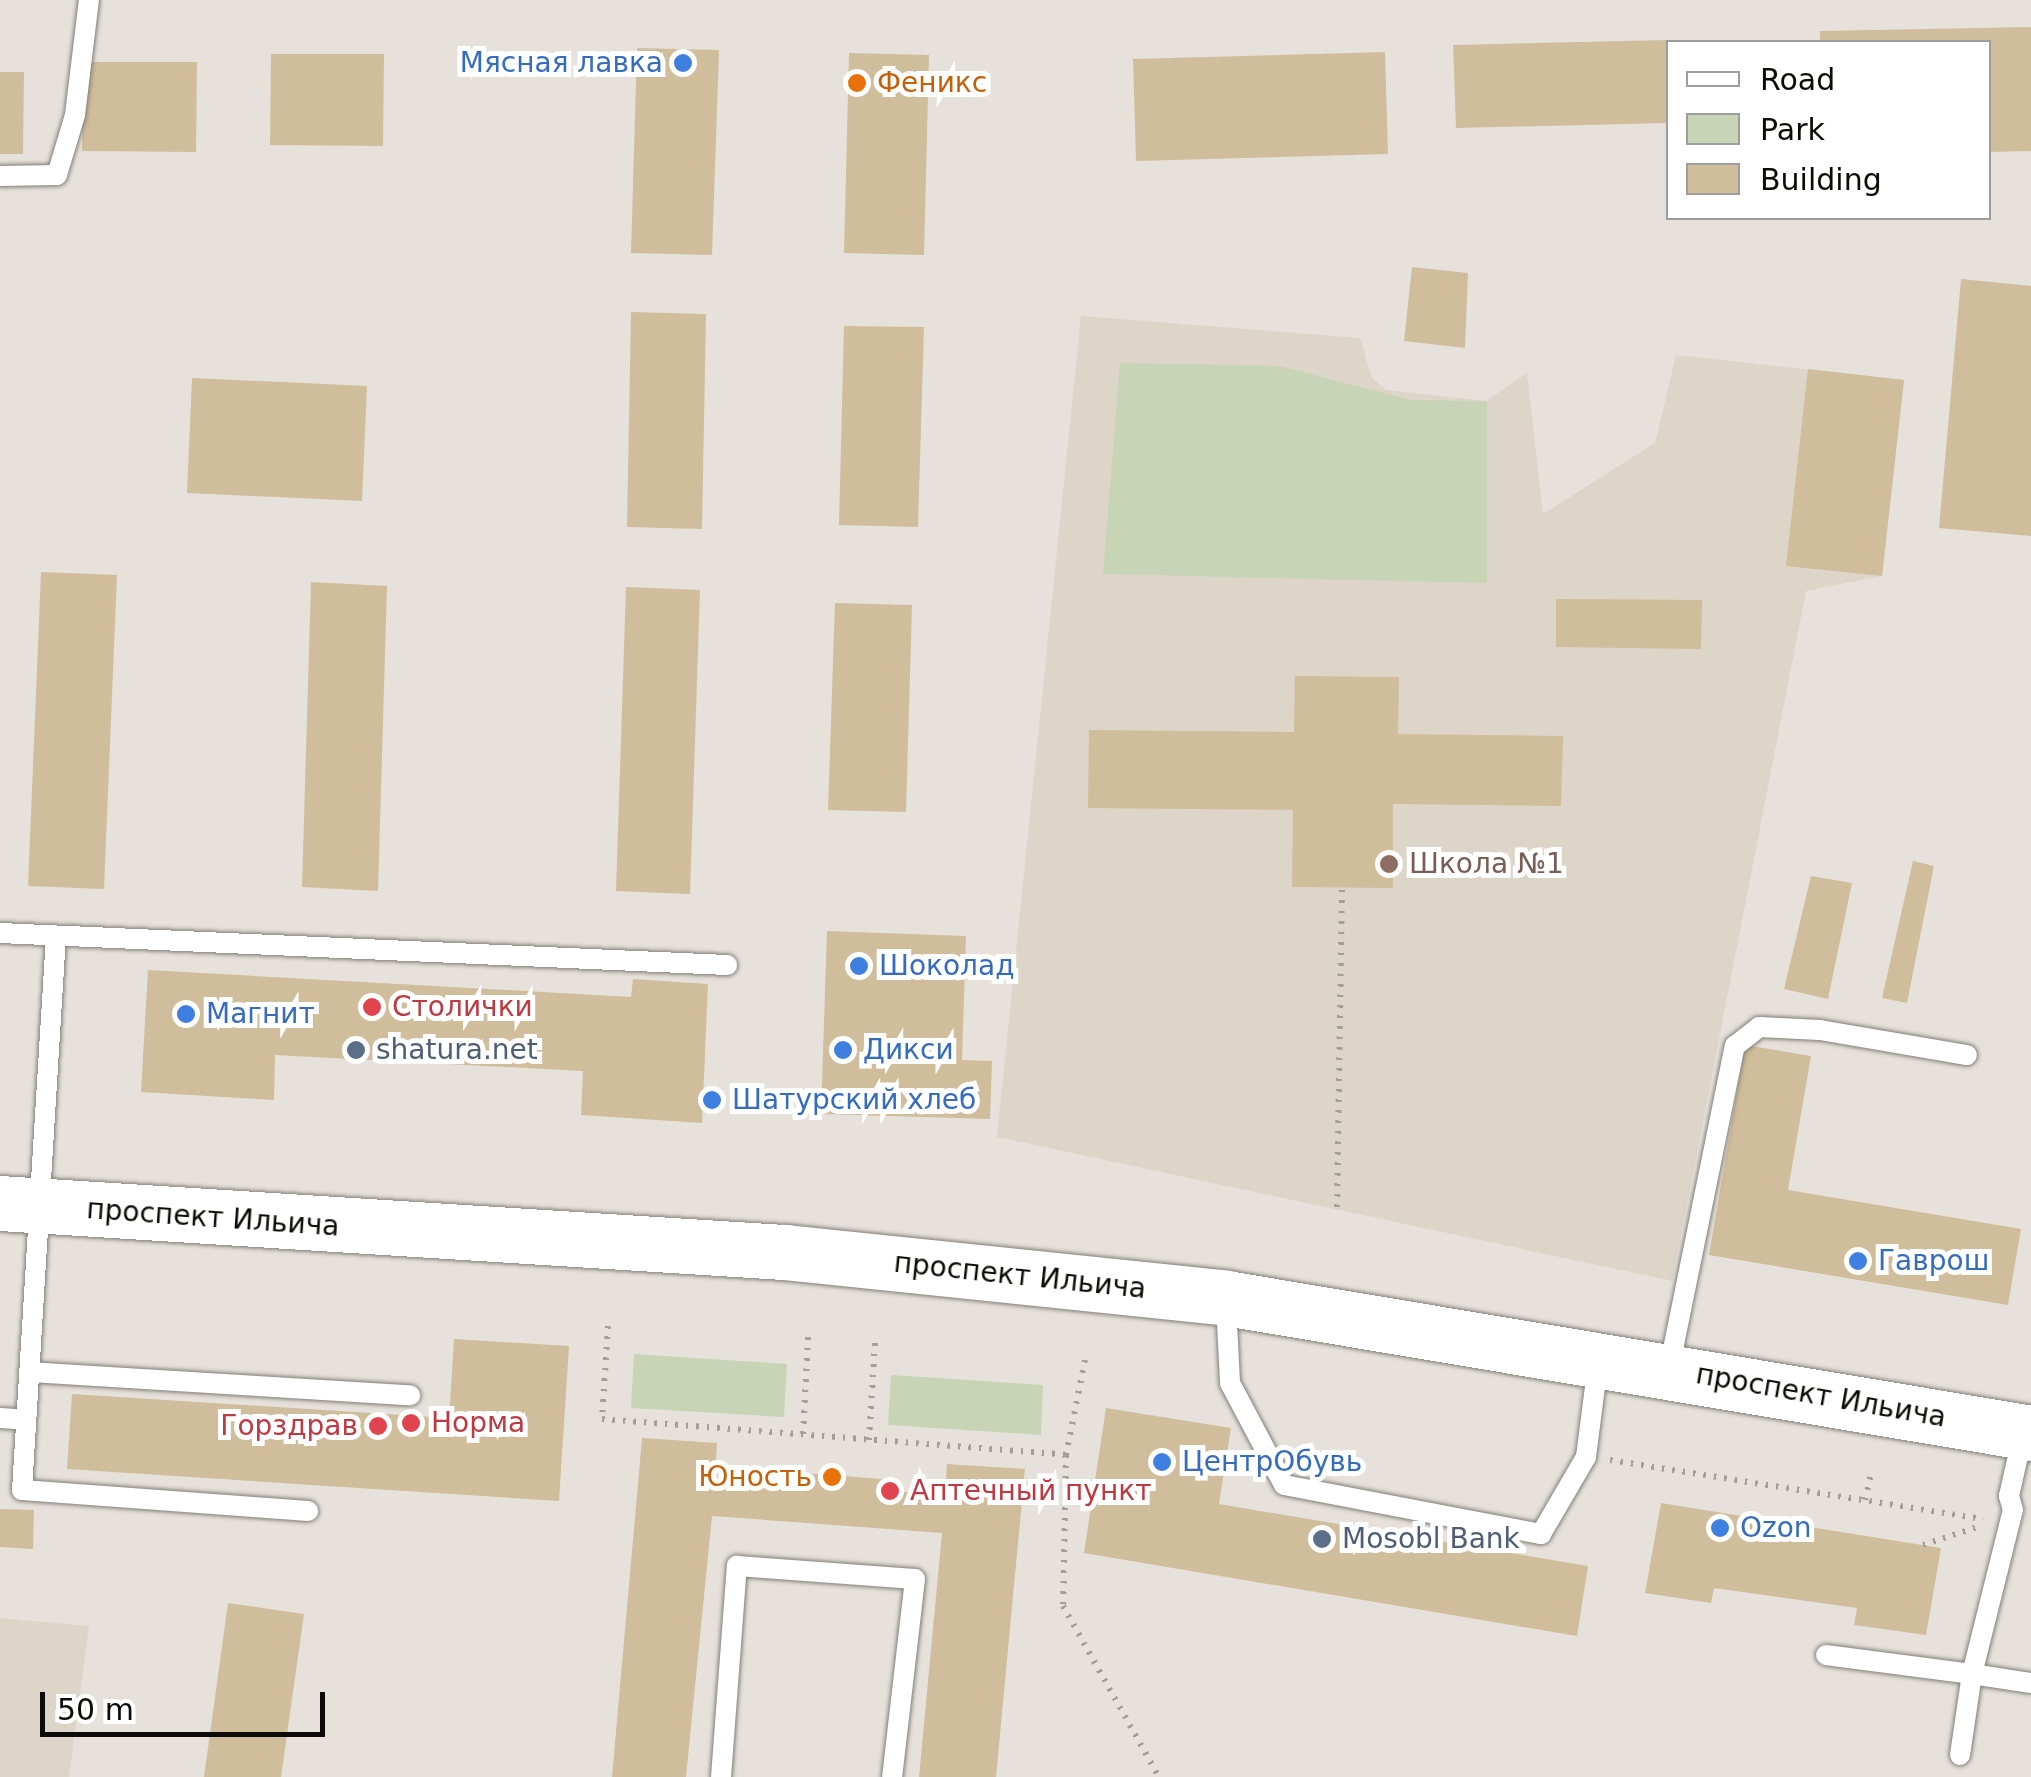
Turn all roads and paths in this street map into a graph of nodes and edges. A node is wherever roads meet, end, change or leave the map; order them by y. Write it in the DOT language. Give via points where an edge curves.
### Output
graph roads {
  1 [pos="89,0"];
  2 [pos="0,176"];
  3 [pos="1342,888"];
  4 [pos="0,933"];
  5 [pos="56,936"];
  6 [pos="727,964"];
  7 [pos="1967,1055"];
  8 [pos="21,1205"];
  9 [pos="1336,1207"];
  10 [pos="1226,1298"];
  11 [pos="608,1326"];
  12 [pos="808,1337"];
  13 [pos="875,1342"];
  14 [pos="1085,1360"];
  15 [pos="1598,1360"];
  16 [pos="1669,1370"];
  17 [pos="29,1372"];
  18 [pos="410,1395"];
  19 [pos="0,1418"];
  20 [pos="26,1420"];
  21 [pos="2027,1432"];
  22 [pos="803,1434"];
  23 [pos="869,1440"];
  24 [pos="1066,1454"];
  25 [pos="1586,1457"];
  26 [pos="1871,1472"];
  27 [pos="1864,1500"];
  28 [pos="308,1511"];
  29 [pos="1923,1546"];
  30 [pos="1826,1655"];
  31 [pos="1972,1674"];
  32 [pos="2031,1682"];
  33 [pos="1960,1755"];
  34 [pos="721,1777"];
  35 [pos="892,1777"];
  36 [pos="1159,1777"];
  1 -- 2 [label="lane" via="75,116 57,175"];
  3 -- 9 [label="path"];
  4 -- 5 [label="lane"];
  5 -- 6 [label="lane"];
  5 -- 8 [label="lane"];
  7 -- 16 [label="lane" via="1759,1027 1736,1046"];
  8 -- 10 [label="street, проспект Ильича" via="784,1252"];
  8 -- 17 [label="lane"];
  10 -- 15 [label="street, проспект Ильича"];
  10 -- 25 [label="lane" via="1230,1383 1284,1484 1541,1534"];
  11 -- 22 [label="path" via="602,1419"];
  12 -- 22 [label="path"];
  13 -- 23 [label="path"];
  14 -- 24 [label="path"];
  15 -- 16 [label="street, проспект Ильича"];
  15 -- 25 [label="lane"];
  16 -- 21 [label="street, проспект Ильича"];
  17 -- 18 [label="lane"];
  17 -- 20 [label="lane"];
  19 -- 20 [label="lane"];
  20 -- 28 [label="lane" via="22,1490"];
  21 -- 31 [label="lane"];
  22 -- 23 [label="path"];
  23 -- 24 [label="path"];
  24 -- 36 [label="path" via="1063,1606"];
  25 -- 27 [label="path"];
  26 -- 27 [label="path"];
  27 -- 29 [label="path" via="1994,1520"];
  30 -- 31 [label="lane"];
  31 -- 32 [label="lane"];
  31 -- 33 [label="lane"];
  34 -- 35 [label="lane" via="737,1566 915,1579"];
}
